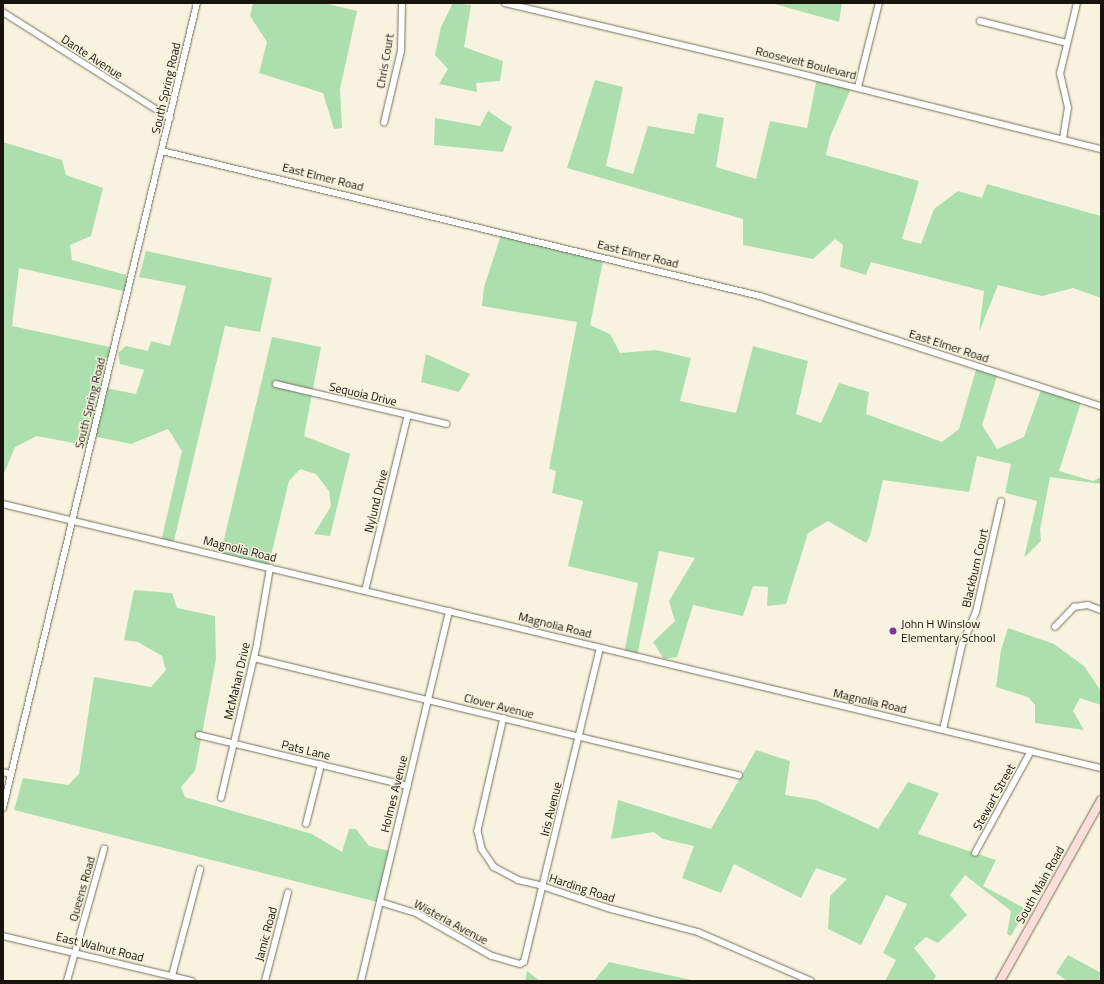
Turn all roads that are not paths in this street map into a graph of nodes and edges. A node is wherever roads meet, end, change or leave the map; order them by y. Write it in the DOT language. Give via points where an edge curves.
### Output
graph roads {
  1 [pos="197,3"];
  2 [pos="402,3"];
  3 [pos="505,3"];
  4 [pos="879,3"];
  5 [pos="1077,3"];
  6 [pos="3,12"];
  7 [pos="980,21"];
  8 [pos="1067,43"];
  9 [pos="858,87"];
  10 [pos="170,118"];
  11 [pos="384,123"];
  12 [pos="1062,139"];
  13 [pos="1101,149"];
  14 [pos="162,151"];
  15 [pos="276,384"];
  16 [pos="1101,406"];
  17 [pos="408,415"];
  18 [pos="446,424"];
  19 [pos="1001,502"];
  20 [pos="3,504"];
  21 [pos="72,521"];
  22 [pos="270,568"];
  23 [pos="365,591"];
  24 [pos="1101,610"];
  25 [pos="449,611"];
  26 [pos="1055,627"];
  27 [pos="600,648"];
  28 [pos="254,658"];
  29 [pos="428,700"];
  30 [pos="504,718"];
  31 [pos="943,730"];
  32 [pos="199,735"];
  33 [pos="579,736"];
  34 [pos="234,744"];
  35 [pos="1031,751"];
  36 [pos="321,765"];
  37 [pos="1101,768"];
  38 [pos="3,772"];
  39 [pos="11,774"];
  40 [pos="739,775"];
  41 [pos="408,786"];
  42 [pos="221,798"];
  43 [pos="1101,800"];
  44 [pos="3,808"];
  45 [pos="306,824"];
  46 [pos="104,849"];
  47 [pos="975,853"];
  48 [pos="200,870"];
  49 [pos="543,886"];
  50 [pos="288,893"];
  51 [pos="380,902"];
  52 [pos="3,936"];
  53 [pos="75,953"];
  54 [pos="512,962"];
  55 [pos="172,976"];
  56 [pos="67,981"];
  57 [pos="192,981"];
  58 [pos="265,981"];
  59 [pos="361,981"];
  60 [pos="811,981"];
  61 [pos="1000,981"];
  1 -- 10 [label="street, South Spring Road"];
  2 -- 11 [label="street, Chris Court" via="401,51"];
  3 -- 9 [label="street, Roosevelt Boulevard"];
  4 -- 9 [label="street"];
  5 -- 8 [label="street"];
  6 -- 10 [label="street, Dante Avenue" via="155,111"];
  7 -- 8 [label="street"];
  8 -- 12 [label="street" via="1060,74 1068,108"];
  9 -- 12 [label="street, Roosevelt Boulevard"];
  10 -- 14 [label="street, South Spring Road"];
  12 -- 13 [label="street, Roosevelt Boulevard"];
  14 -- 16 [label="street, East Elmer Road" via="760,296"];
  14 -- 21 [label="street, South Spring Road"];
  15 -- 17 [label="street, Sequoia Drive"];
  17 -- 18 [label="street, Sequoia Drive"];
  17 -- 23 [label="street, Nylund Drive"];
  19 -- 31 [label="street, Blackburn Court" via="976,612 962,645"];
  20 -- 21 [label="street, Magnolia Road"];
  21 -- 22 [label="street, Magnolia Road"];
  21 -- 39 [label="street, South Spring Road"];
  22 -- 23 [label="street, Magnolia Road"];
  22 -- 28 [label="street, McMahan Drive"];
  23 -- 25 [label="street, Magnolia Road"];
  24 -- 26 [label="street" via="1088,605 1074,607"];
  25 -- 27 [label="street, Magnolia Road"];
  25 -- 29 [label="street, Holmes Avenue"];
  27 -- 31 [label="street, Magnolia Road"];
  27 -- 33 [label="street, Iris Avenue"];
  28 -- 29 [label="street, Clover Avenue"];
  28 -- 34 [label="street, McMahan Drive"];
  29 -- 30 [label="street, Clover Avenue"];
  29 -- 41 [label="street, Holmes Avenue"];
  30 -- 33 [label="street, Clover Avenue"];
  30 -- 49 [label="street, Harding Road" via="478,837 487,859 498,871 518,880"];
  31 -- 35 [label="street, Magnolia Road"];
  32 -- 34 [label="street, Pats Lane"];
  33 -- 40 [label="street, Clover Avenue"];
  33 -- 49 [label="street, Iris Avenue"];
  34 -- 36 [label="street, Pats Lane"];
  34 -- 42 [label="street, McMahan Drive"];
  35 -- 37 [label="street, Magnolia Road"];
  35 -- 47 [label="street, Stewart Street"];
  36 -- 41 [label="street, Pats Lane"];
  36 -- 45 [label="street"];
  38 -- 39 [label="street"];
  39 -- 44 [label="street, South Spring Road"];
  41 -- 51 [label="street, Holmes Avenue"];
  43 -- 61 [label="main road, South Main Road"];
  46 -- 53 [label="street, Queens Road"];
  48 -- 55 [label="street"];
  49 -- 54 [label="street, Iris Avenue" via="525,959 520,964"];
  49 -- 60 [label="street, Harding Road" via="608,908 698,932"];
  50 -- 58 [label="street, Jamic Road"];
  51 -- 54 [label="street, Wisteria Avenue" via="416,914 486,953"];
  51 -- 59 [label="street, Holmes Avenue"];
  52 -- 53 [label="street, East Walnut Road"];
  53 -- 55 [label="street, East Walnut Road"];
  53 -- 56 [label="street, Queens Road"];
  55 -- 57 [label="street, East Walnut Road"];
}
